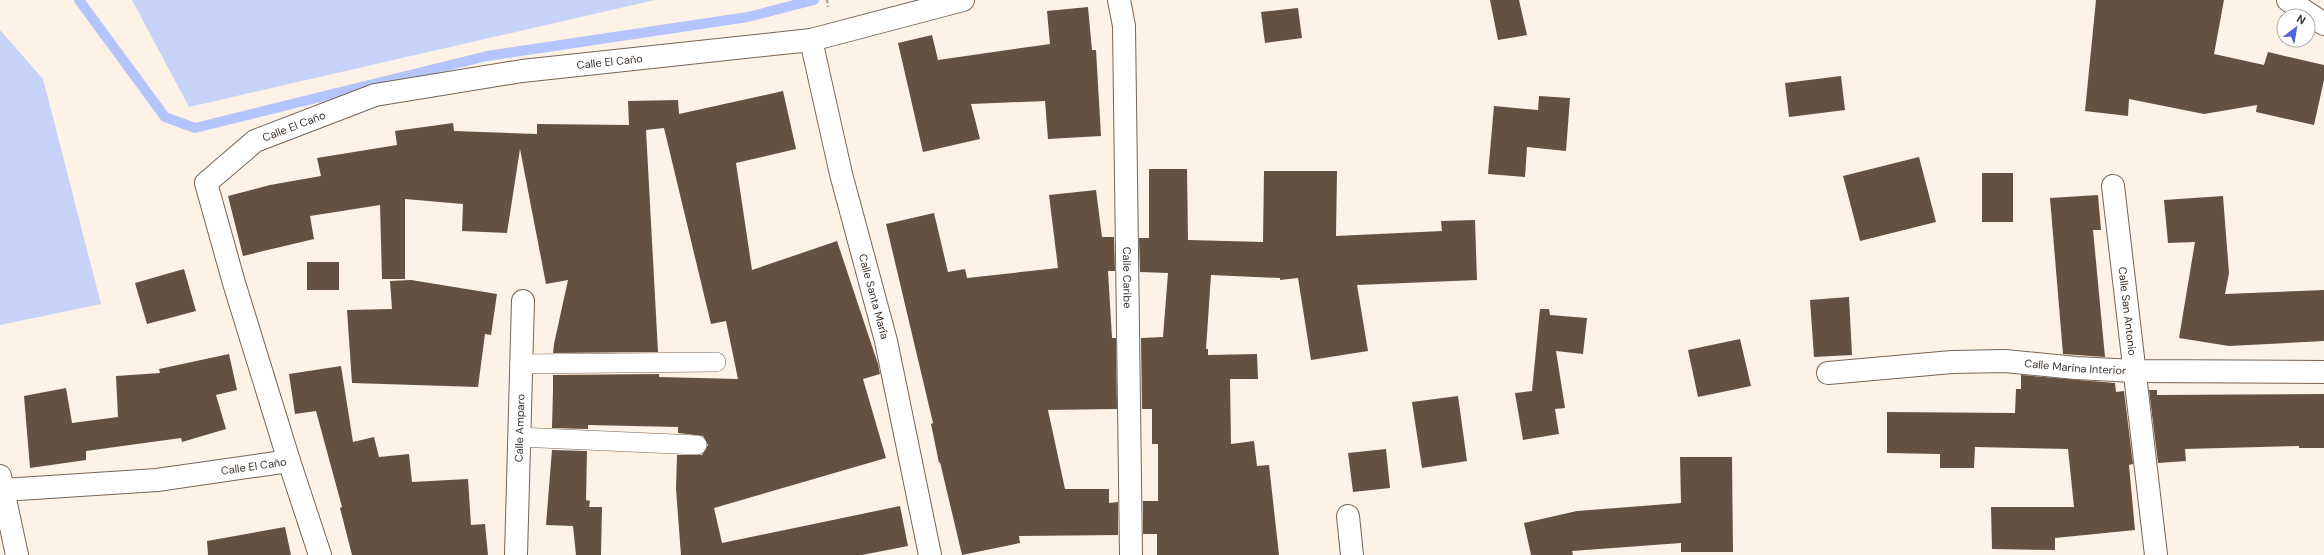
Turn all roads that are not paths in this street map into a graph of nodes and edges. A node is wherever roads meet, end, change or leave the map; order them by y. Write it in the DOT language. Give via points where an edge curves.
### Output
graph roads {
  1 [pos="963,0"];
  2 [pos="1119,0"];
  3 [pos="2288,0"];
  4 [pos="2324,24"];
  5 [pos="811,40"];
  6 [pos="2113,186"];
  7 [pos="523,302"];
  8 [pos="716,362"];
  9 [pos="520,364"];
  10 [pos="2135,371"];
  11 [pos="2324,372"];
  12 [pos="1828,373"];
  13 [pos="518,437"];
  14 [pos="697,445"];
  15 [pos="289,461"];
  16 [pos="1,483"];
  17 [pos="1348,516"];
  18 [pos="17,555"];
  19 [pos="320,555"];
  20 [pos="516,555"];
  21 [pos="930,555"];
  22 [pos="1130,555"];
  23 [pos="1352,555"];
  24 [pos="2156,555"];
  1 -- 5 [label="street, Calle El Caño"];
  2 -- 22 [label="street, Calle Caribe" via="1124,26"];
  3 -- 4 [label="street"];
  5 -- 15 [label="street, Calle El Caño" via="522,71 375,95 255,141 206,183"];
  5 -- 21 [label="street, Calle Santa María" via="841,174 886,341"];
  6 -- 10 [label="street, Calle San Antonio"];
  7 -- 9 [label="street, Calle Amparo"];
  8 -- 9 [label="lane"];
  9 -- 13 [label="street, Calle Amparo"];
  10 -- 11 [label="street, Calle Marina Interior"];
  10 -- 12 [label="street, Calle Marina Interior" via="2005,361 1952,362"];
  10 -- 24 [label="street, Calle San Antonio"];
  13 -- 14 [label="lane"];
  13 -- 20 [label="street, Calle Amparo"];
  15 -- 16 [label="street, Calle El Caño" via="157,480"];
  15 -- 19 [label="street"];
  16 -- 18 [label="street"];
  17 -- 23 [label="street"];
}
